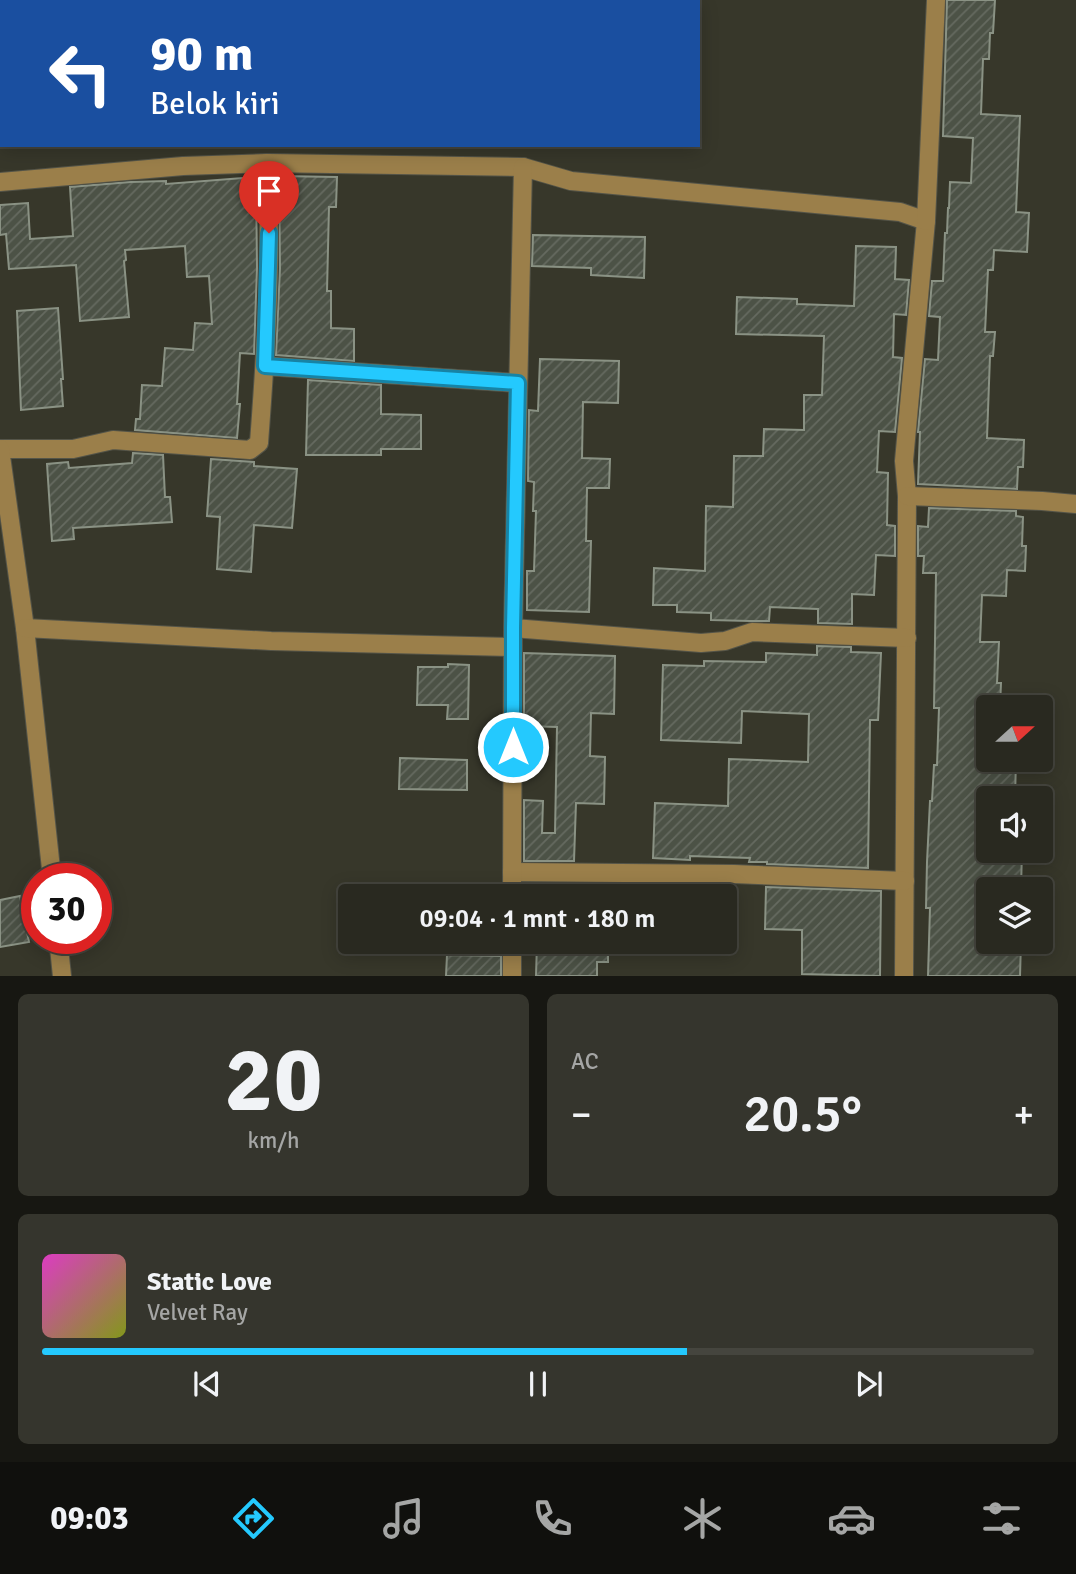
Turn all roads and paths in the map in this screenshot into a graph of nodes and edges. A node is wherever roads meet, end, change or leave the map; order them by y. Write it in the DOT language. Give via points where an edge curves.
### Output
graph roads {
  1 [pos="936,0"];
  2 [pos="267,163"];
  3 [pos="523,167"];
  4 [pos="0,182"];
  5 [pos="926,221"];
  6 [pos="265,366"];
  7 [pos="518,383"];
  8 [pos="0,449"];
  9 [pos="907,496"];
  10 [pos="1076,504"];
  11 [pos="25,628"];
  12 [pos="513,628"];
  13 [pos="906,638"];
  14 [pos="513,647"];
  15 [pos="50,863"];
  16 [pos="512,872"];
  17 [pos="905,881"];
  18 [pos="512,884"];
  19 [pos="60,954"];
  20 [pos="512,954"];
  21 [pos="62,975"];
  22 [pos="512,975"];
  23 [pos="904,975"];
  1 -- 5 [label="street"];
  2 -- 3 [label="street"];
  2 -- 4 [label="street"];
  2 -- 6 [label="street"];
  3 -- 5 [label="street" via="571,181 900,212"];
  3 -- 7 [label="street"];
  5 -- 9 [label="street" via="904,461"];
  6 -- 7 [label="street"];
  6 -- 8 [label="street" via="259,443 250,450 113,440 73,449"];
  7 -- 12 [label="street"];
  8 -- 11 [label="street"];
  9 -- 10 [label="street"];
  9 -- 13 [label="street"];
  11 -- 14 [label="street"];
  11 -- 15 [label="street"];
  12 -- 13 [label="street" via="701,643 752,632"];
  12 -- 14 [label="street"];
  13 -- 17 [label="street"];
  14 -- 16 [label="street"];
  16 -- 17 [label="street"];
  16 -- 18 [label="street"];
  17 -- 23 [label="street"];
  19 -- 21 [label="street"];
  20 -- 22 [label="street"];
}
